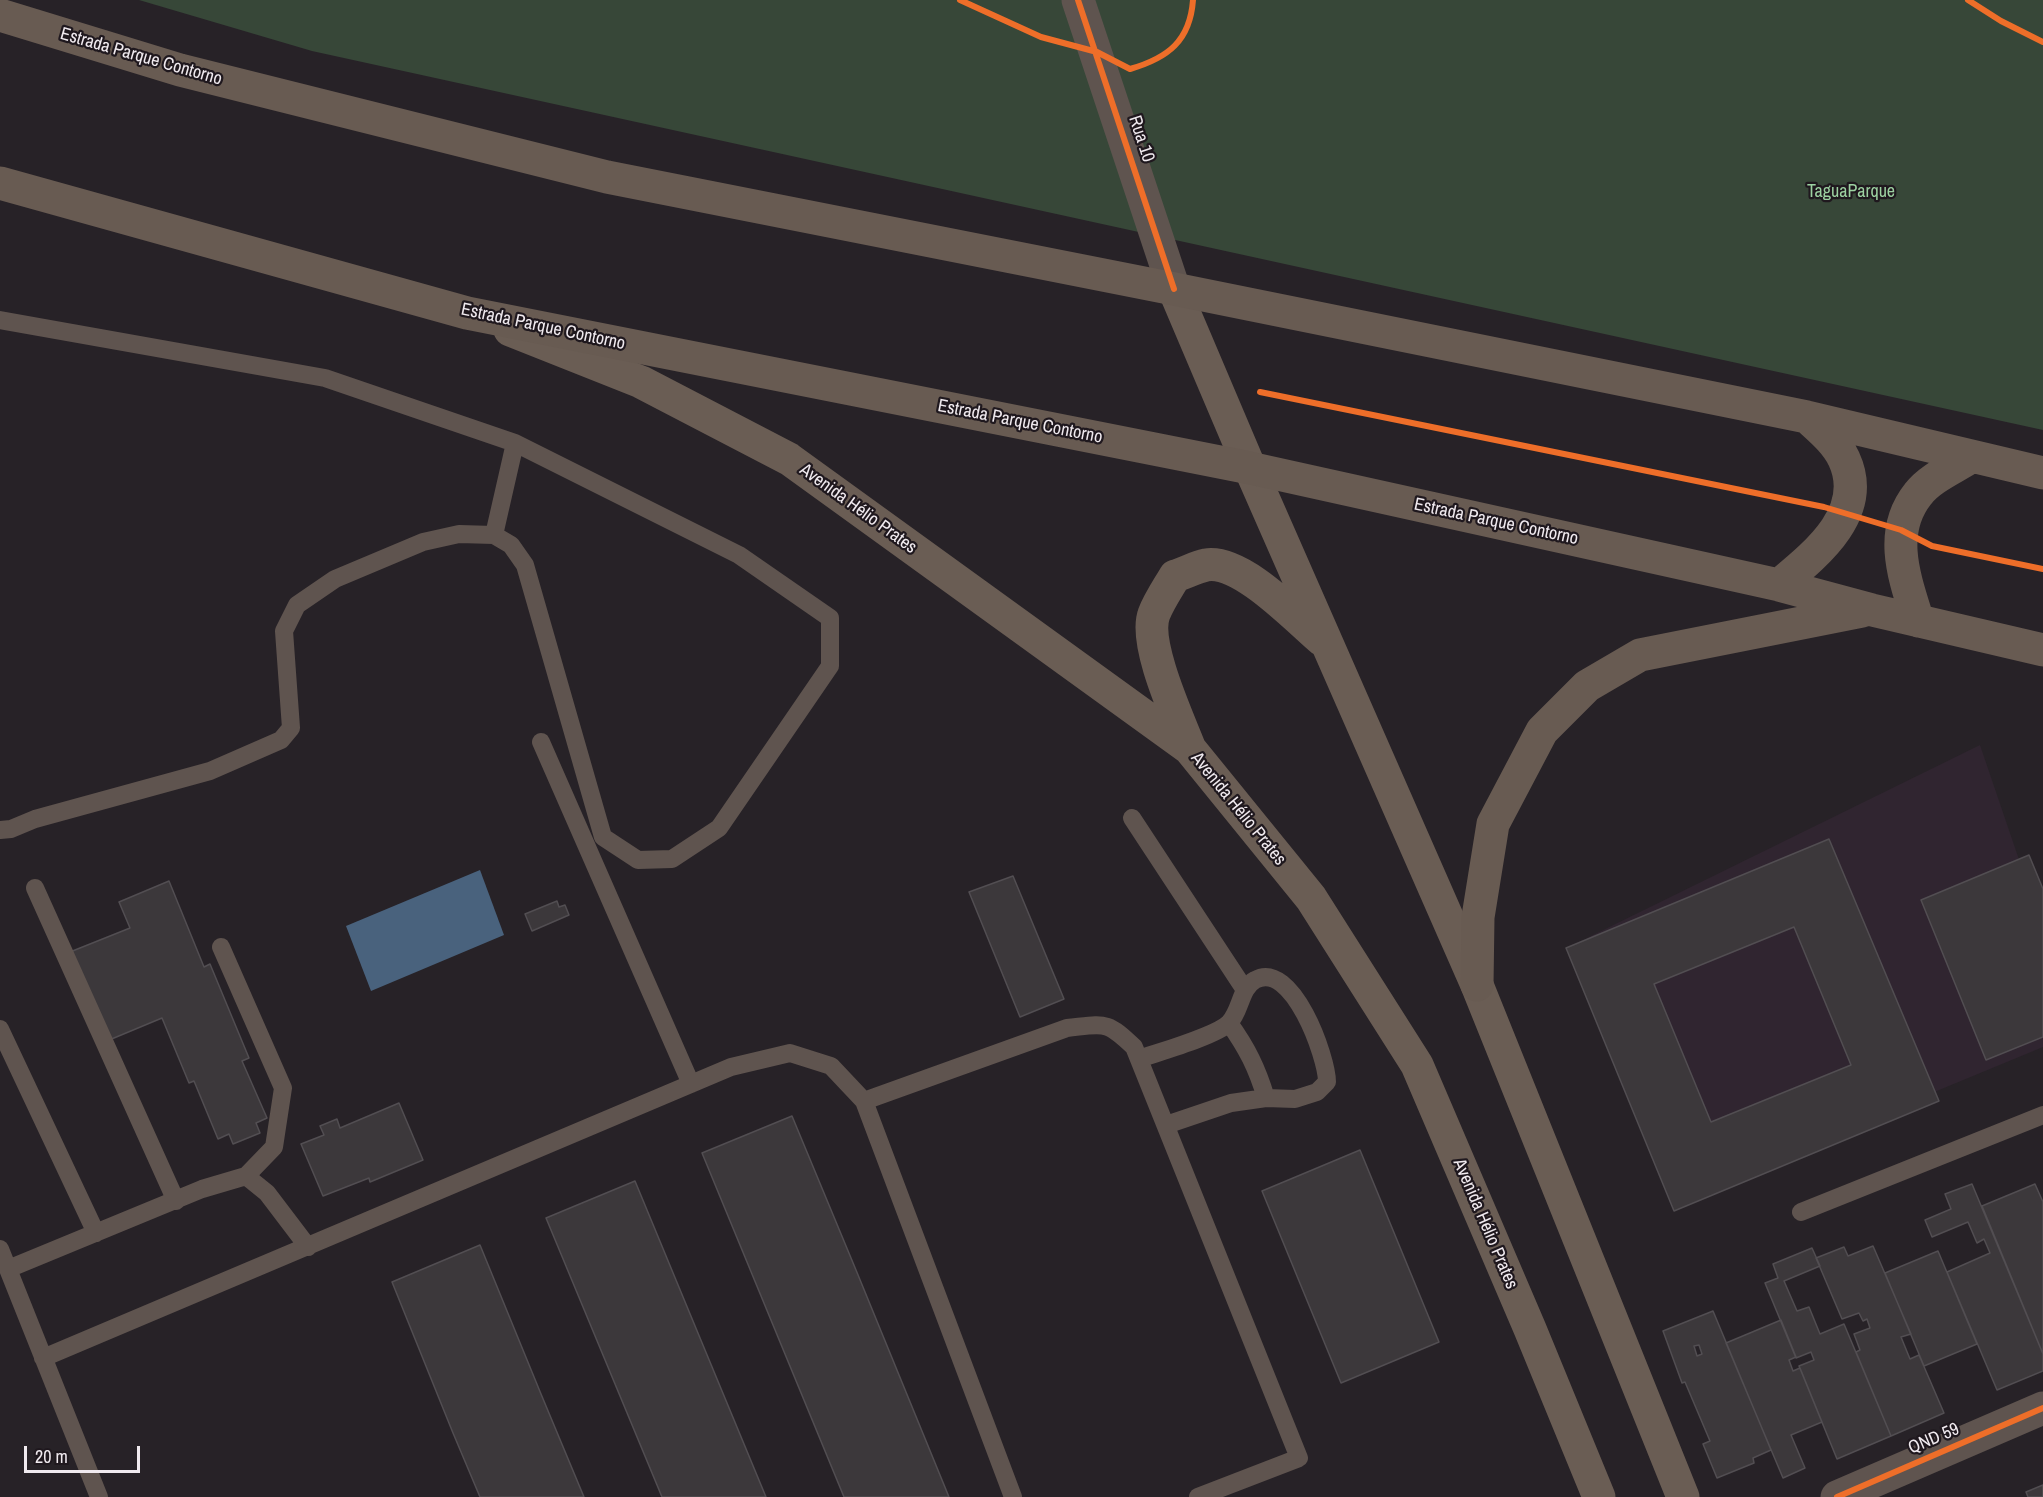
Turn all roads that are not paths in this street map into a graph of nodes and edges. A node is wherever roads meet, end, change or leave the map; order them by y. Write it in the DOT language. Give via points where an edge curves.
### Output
graph roads {
  1 [pos="1078,0"];
  2 [pos="0,15"];
  3 [pos="0,183"];
  4 [pos="1174,288"];
  5 [pos="467,313"];
  6 [pos="0,320"];
  7 [pos="1807,417"];
  8 [pos="515,443"];
  9 [pos="1971,458"];
  10 [pos="1250,468"];
  11 [pos="2043,473"];
  12 [pos="494,535"];
  13 [pos="1779,585"];
  14 [pos="1872,610"];
  15 [pos="1918,621"];
  16 [pos="1327,644"];
  17 [pos="2043,650"];
  18 [pos="541,742"];
  19 [pos="1190,749"];
  20 [pos="1132,818"];
  21 [pos="0,830"];
  22 [pos="34,888"];
  23 [pos="221,947"];
  24 [pos="1477,986"];
  25 [pos="1245,990"];
  26 [pos="1229,1023"];
  27 [pos="0,1029"];
  28 [pos="1139,1059"];
  29 [pos="691,1084"];
  30 [pos="1266,1098"];
  31 [pos="864,1101"];
  32 [pos="2043,1115"];
  33 [pos="1166,1125"];
  34 [pos="246,1176"];
  35 [pos="176,1201"];
  36 [pos="1801,1212"];
  37 [pos="96,1233"];
  38 [pos="308,1247"];
  39 [pos="0,1249"];
  40 [pos="8,1269"];
  41 [pos="43,1358"];
  42 [pos="2043,1408"];
  43 [pos="99,1497"];
  44 [pos="1013,1497"];
  45 [pos="1198,1497"];
  46 [pos="1599,1497"];
  47 [pos="1683,1497"];
  48 [pos="1837,1497"];
  1 -- 4 [label="street, Rua 10"];
  2 -- 4 [label="highway, Estrada Parque Contorno" via="180,70 607,177"];
  3 -- 5 [label="highway, Estrada Parque Contorno"];
  4 -- 7 [label="highway, Estrada Parque Contorno"];
  4 -- 10 [label="main road"];
  5 -- 10 [label="highway, Estrada Parque Contorno"];
  5 -- 19 [label="main road, Avenida Hélio Prates" via="641,382 789,459"];
  6 -- 8 [label="lane" via="325,378"];
  7 -- 9 [label="highway, Estrada Parque Contorno"];
  7 -- 13 [label="highway" via="1844,460 1849,477 1848,503 1827,542"];
  8 -- 12 [label="lane"];
  8 -- 12 [label="lane" via="739,555 830,618 830,666 719,828 672,859 638,860 603,837 525,565 511,545"];
  9 -- 11 [label="highway, Estrada Parque Contorno"];
  9 -- 15 [label="highway" via="1918,493 1901,530 1904,576"];
  10 -- 13 [label="highway, Estrada Parque Contorno"];
  10 -- 16 [label="main road"];
  12 -- 21 [label="lane" via="459,534 423,542 335,579 297,605 285,631 291,728 281,740 210,771"];
  13 -- 14 [label="highway, Estrada Parque Contorno"];
  14 -- 15 [label="highway, Estrada Parque Contorno"];
  14 -- 24 [label="highway" via="1640,655 1587,686 1542,731 1493,824 1478,917"];
  15 -- 17 [label="highway, Estrada Parque Contorno"];
  16 -- 19 [label="main road" via="1252,579 1228,568 1208,565 1175,576 1153,615 1152,641"];
  16 -- 24 [label="main road"];
  18 -- 29 [label="lane"];
  19 -- 46 [label="main road, Avenida Hélio Prates" via="1311,898 1417,1065"];
  20 -- 25 [label="lane"];
  22 -- 35 [label="lane"];
  23 -- 34 [label="lane" via="283,1088 274,1147"];
  24 -- 47 [label="main road"];
  25 -- 26 [label="lane"];
  25 -- 30 [label="lane" via="1263,977 1279,981 1295,996 1327,1070 1327,1082 1317,1092 1295,1099"];
  26 -- 28 [label="lane"];
  26 -- 30 [label="lane" via="1248,1050"];
  27 -- 37 [label="lane"];
  28 -- 31 [label="lane" via="1134,1047 1103,1024 1067,1028"];
  28 -- 33 [label="lane"];
  29 -- 31 [label="lane" via="731,1067 790,1053 831,1066"];
  29 -- 38 [label="lane"];
  30 -- 33 [label="lane" via="1231,1103"];
  31 -- 44 [label="lane"];
  32 -- 36 [label="lane"];
  33 -- 45 [label="lane" via="1299,1458"];
  34 -- 35 [label="lane"];
  34 -- 38 [label="lane" via="267,1193"];
  35 -- 37 [label="lane"];
  37 -- 40 [label="lane"];
  38 -- 41 [label="lane"];
  39 -- 40 [label="lane"];
  40 -- 41 [label="lane"];
  41 -- 43 [label="lane"];
  42 -- 48 [label="street, QND 59"];
}
